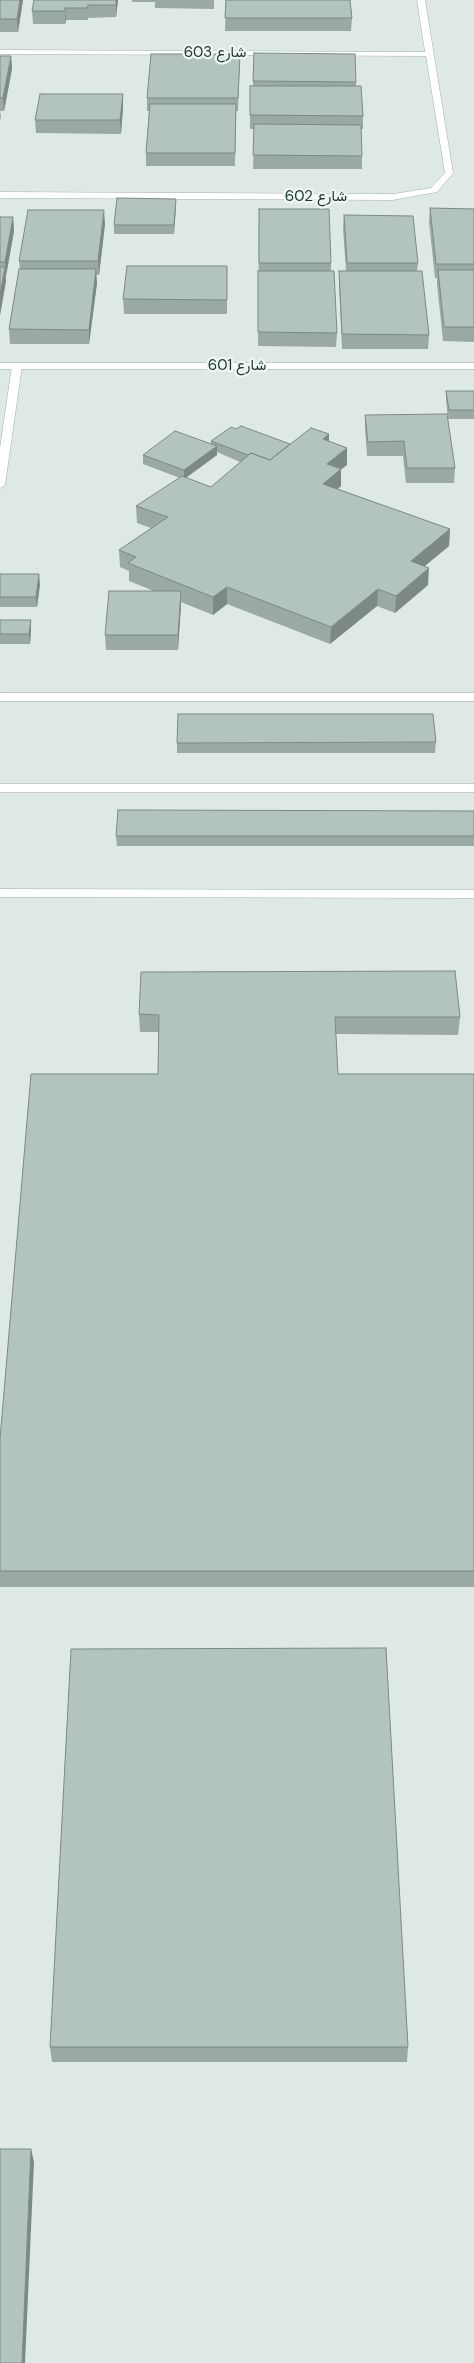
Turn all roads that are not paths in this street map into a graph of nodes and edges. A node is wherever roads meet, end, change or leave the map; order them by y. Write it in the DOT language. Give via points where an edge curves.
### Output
graph roads {
  1 [pos="421,0"];
  2 [pos="0,52"];
  3 [pos="429,54"];
  4 [pos="0,195"];
  5 [pos="0,366"];
  6 [pos="17,366"];
  7 [pos="474,366"];
  8 [pos="0,485"];
  9 [pos="0,697"];
  10 [pos="474,698"];
  11 [pos="0,788"];
  12 [pos="474,788"];
  13 [pos="0,893"];
  14 [pos="474,894"];
  1 -- 3 [label="street, شارع 602"];
  2 -- 3 [label="street, شارع 603"];
  3 -- 4 [label="street, شارع 602" via="448,173 434,190 393,197"];
  5 -- 6 [label="street, شارع 601"];
  6 -- 7 [label="street, شارع 601"];
  6 -- 8 [label="street"];
  9 -- 10 [label="street"];
  11 -- 12 [label="street"];
  13 -- 14 [label="street"];
}
